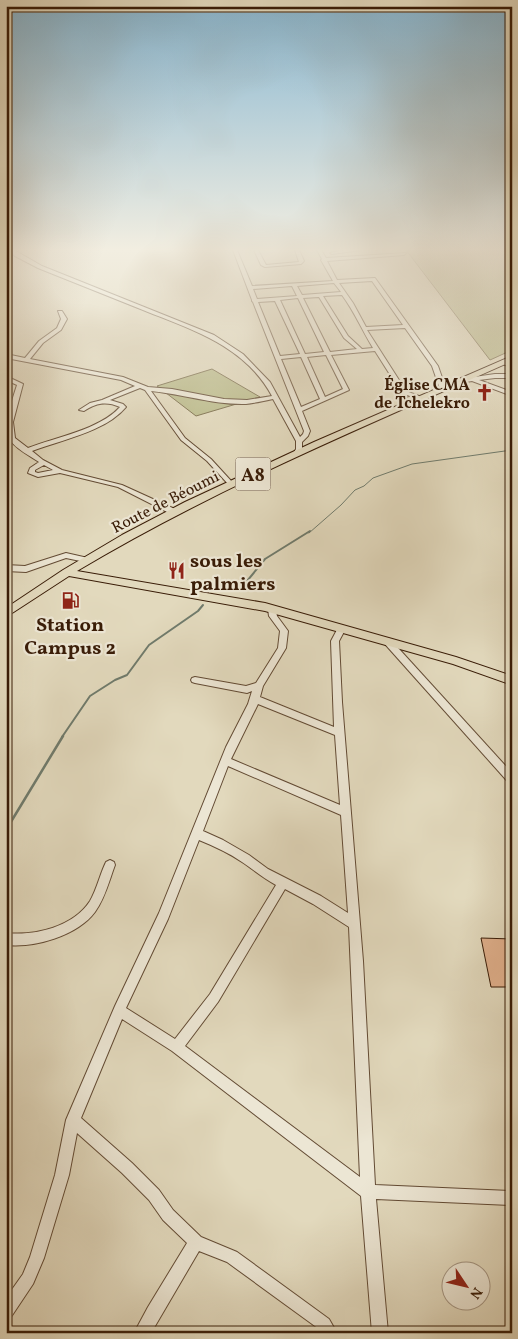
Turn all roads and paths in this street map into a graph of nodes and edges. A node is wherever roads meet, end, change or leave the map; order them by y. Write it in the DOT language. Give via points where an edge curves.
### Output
graph roads {
  1 [pos="60,312"];
  2 [pos="153,312"];
  3 [pos="259,312"];
  4 [pos="283,312"];
  5 [pos="307,312"];
  6 [pos="331,312"];
  7 [pos="356,312"];
  8 [pos="397,312"];
  9 [pos="406,326"];
  10 [pos="364,329"];
  11 [pos="376,350"];
  12 [pos="362,351"];
  13 [pos="327,353"];
  14 [pos="6,356"];
  15 [pos="303,356"];
  16 [pos="277,358"];
  17 [pos="512,358"];
  18 [pos="26,361"];
  19 [pos="503,362"];
  20 [pos="512,366"];
  21 [pos="512,376"];
  22 [pos="6,378"];
  23 [pos="474,380"];
  24 [pos="460,381"];
  25 [pos="143,388"];
  26 [pos="442,389"];
  27 [pos="404,392"];
  28 [pos="512,394"];
  29 [pos="276,397"];
  30 [pos="421,398"];
  31 [pos="105,400"];
  32 [pos="324,400"];
  33 [pos="10,404"];
  34 [pos="405,405"];
  35 [pos="82,410"];
  36 [pos="300,410"];
  37 [pos="8,420"];
  38 [pos="299,441"];
  39 [pos="316,445"];
  40 [pos="28,450"];
  41 [pos="296,454"];
  42 [pos="44,462"];
  43 [pos="60,470"];
  44 [pos="231,484"];
  45 [pos="174,512"];
  46 [pos="85,560"];
  47 [pos="7,568"];
  48 [pos="66,572"];
  49 [pos="272,610"];
  50 [pos="6,613"];
  51 [pos="342,628"];
  52 [pos="387,641"];
  53 [pos="195,680"];
  54 [pos="512,681"];
  55 [pos="259,685"];
  56 [pos="255,699"];
  57 [pos="339,733"];
  58 [pos="227,761"];
  59 [pos="512,780"];
  60 [pos="345,812"];
  61 [pos="197,834"];
  62 [pos="110,865"];
  63 [pos="283,884"];
  64 [pos="354,924"];
  65 [pos="6,939"];
  66 [pos="119,1010"];
  67 [pos="176,1047"];
  68 [pos="73,1120"];
  69 [pos="368,1192"];
  70 [pos="512,1198"];
  71 [pos="196,1242"];
  72 [pos="6,1312"];
  73 [pos="142,1333"];
  74 [pos="329,1333"];
  75 [pos="380,1333"];
  1 -- 18 [label="street" via="64,318 59,329 44,339"];
  2 -- 29 [label="street" via="212,336 241,355 258,371"];
  3 -- 16 [label="street"];
  4 -- 15 [label="street"];
  5 -- 13 [label="street"];
  6 -- 12 [label="street" via="346,337"];
  7 -- 10 [label="street"];
  8 -- 9 [label="street"];
  9 -- 10 [label="street"];
  9 -- 26 [label="street" via="435,366"];
  10 -- 11 [label="street"];
  11 -- 12 [label="street"];
  11 -- 27 [label="street"];
  12 -- 13 [label="street"];
  13 -- 15 [label="street"];
  13 -- 32 [label="street" via="346,390"];
  14 -- 18 [label="street"];
  15 -- 16 [label="street"];
  15 -- 32 [label="street"];
  16 -- 36 [label="street"];
  17 -- 19 [label="main road, Route de Béoumi / A8"];
  18 -- 25 [label="street" via="116,378"];
  19 -- 20 [label="street"];
  19 -- 24 [label="main road, Route de Béoumi / A8"];
  21 -- 23 [label="street"];
  22 -- 33 [label="street" via="20,384"];
  23 -- 24 [label="street"];
  23 -- 28 [label="street"];
  24 -- 26 [label="main road, Route de Béoumi / A8"];
  25 -- 29 [label="street" via="236,402"];
  25 -- 31 [label="street"];
  25 -- 44 [label="street" via="184,439"];
  26 -- 30 [label="main road, Route de Béoumi / A8"];
  27 -- 30 [label="street"];
  27 -- 34 [label="street"];
  29 -- 38 [label="street"];
  30 -- 34 [label="main road, Route de Béoumi / A8"];
  31 -- 35 [label="street" via="91,403"];
  31 -- 40 [label="street" via="123,407 107,420 74,435"];
  32 -- 36 [label="street"];
  33 -- 37 [label="street" via="14,414"];
  34 -- 39 [label="main road, Route de Béoumi / A8"];
  36 -- 38 [label="street" via="307,431"];
  37 -- 40 [label="street" via="12,438"];
  38 -- 39 [label="street"];
  38 -- 41 [label="street"];
  39 -- 41 [label="main road, Route de Béoumi / A8"];
  40 -- 42 [label="street"];
  41 -- 44 [label="main road, Route de Béoumi / A8"];
  42 -- 43 [label="street"];
  42 -- 43 [label="street" via="31,472 38,475"];
  43 -- 45 [label="street" via="120,486"];
  44 -- 45 [label="main road, Route de Béoumi / A8"];
  45 -- 46 [label="main road, Route de Béoumi / A8"];
  46 -- 47 [label="street" via="66,555 26,569"];
  46 -- 48 [label="main road, Route de Béoumi / A8"];
  48 -- 49 [label="main road"];
  48 -- 50 [label="main road, Route de Béoumi / A8"];
  49 -- 51 [label="main road"];
  49 -- 55 [label="street" via="284,631 282,648"];
  51 -- 52 [label="main road"];
  51 -- 57 [label="street" via="335,641"];
  52 -- 54 [label="main road"];
  52 -- 59 [label="street"];
  53 -- 55 [label="street" via="247,690"];
  55 -- 56 [label="street"];
  56 -- 57 [label="street"];
  56 -- 58 [label="street"];
  57 -- 60 [label="street"];
  58 -- 60 [label="street"];
  58 -- 61 [label="street"];
  60 -- 64 [label="street"];
  61 -- 63 [label="street" via="226,847"];
  61 -- 66 [label="street" via="164,915"];
  62 -- 65 [label="street" via="94,903 81,917 39,939"];
  63 -- 64 [label="street" via="317,900"];
  63 -- 67 [label="street" via="214,998"];
  64 -- 69 [label="street"];
  66 -- 67 [label="street"];
  66 -- 68 [label="street"];
  67 -- 69 [label="street"];
  68 -- 71 [label="street" via="127,1168"];
  68 -- 72 [label="street" via="62,1176 37,1258 28,1279"];
  69 -- 70 [label="street"];
  69 -- 75 [label="street"];
  71 -- 73 [label="street"];
  71 -- 74 [label="street" via="232,1256 324,1324"];
}
